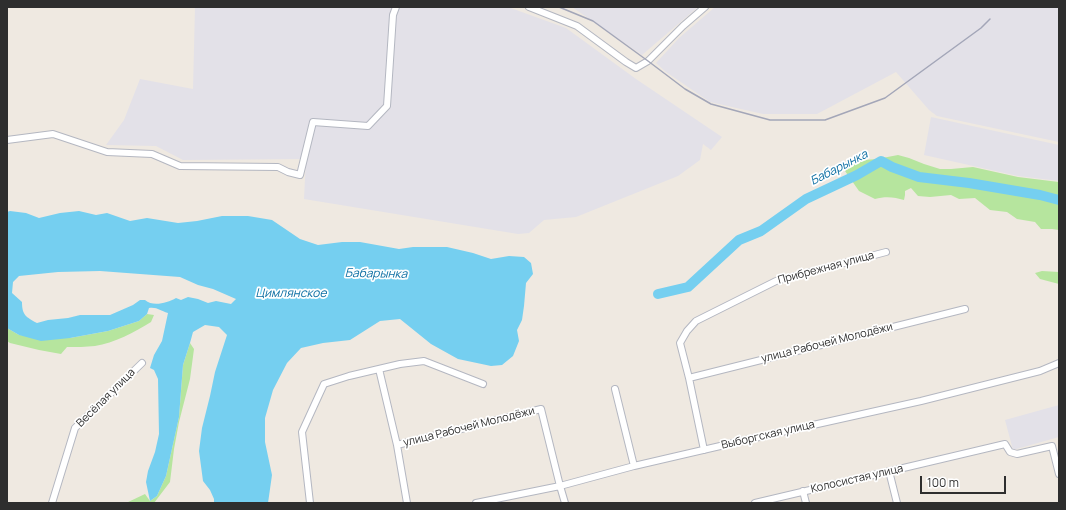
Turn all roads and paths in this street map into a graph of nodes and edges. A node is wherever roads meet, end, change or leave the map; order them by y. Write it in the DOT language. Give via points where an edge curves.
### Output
graph roads {
  1 [pos="396,7"];
  2 [pos="529,7"];
  3 [pos="705,7"];
  4 [pos="7,140"];
  5 [pos="886,252"];
  6 [pos="965,309"];
  7 [pos="142,363"];
  8 [pos="1059,363"];
  9 [pos="379,369"];
  10 [pos="689,378"];
  11 [pos="483,384"];
  12 [pos="615,389"];
  13 [pos="397,445"];
  14 [pos="704,450"];
  15 [pos="634,466"];
  16 [pos="889,471"];
  17 [pos="1059,474"];
  18 [pos="560,486"];
  19 [pos="802,491"];
  20 [pos="52,503"];
  21 [pos="310,503"];
  22 [pos="407,503"];
  23 [pos="476,503"];
  24 [pos="565,503"];
  25 [pos="755,503"];
  26 [pos="806,503"];
  27 [pos="897,503"];
  1 -- 4 [label="street" via="393,15 388,106 368,126 313,122 300,175 278,167 180,166 152,154 106,152 53,134"];
  2 -- 3 [label="street" via="577,26 636,68 648,61"];
  5 -- 10 [label="street, Прибрежная улица" via="776,281 696,321 680,343"];
  6 -- 10 [label="street, улица Рабочей Молодёжи"];
  7 -- 20 [label="street, Весёлая улица" via="75,428"];
  8 -- 14 [label="street, Выборгская улица" via="1040,371 921,401"];
  9 -- 11 [label="street" via="424,361"];
  9 -- 13 [label="street"];
  9 -- 21 [label="street" via="324,384 302,432"];
  10 -- 14 [label="street, Прибрежная улица"];
  12 -- 15 [label="street"];
  13 -- 18 [label="street, улица Рабочей Молодёжи" via="541,409"];
  13 -- 22 [label="street"];
  14 -- 15 [label="street, Выборгская улица"];
  15 -- 18 [label="street, Выборгская улица"];
  16 -- 17 [label="street, Колосистая улица" via="1005,444 1010,452 1017,454 1052,446"];
  16 -- 19 [label="street, Колосистая улица"];
  16 -- 27 [label="street"];
  18 -- 23 [label="street, Выборгская улица"];
  18 -- 24 [label="street"];
  19 -- 25 [label="street, Колосистая улица"];
  19 -- 26 [label="street"];
}
